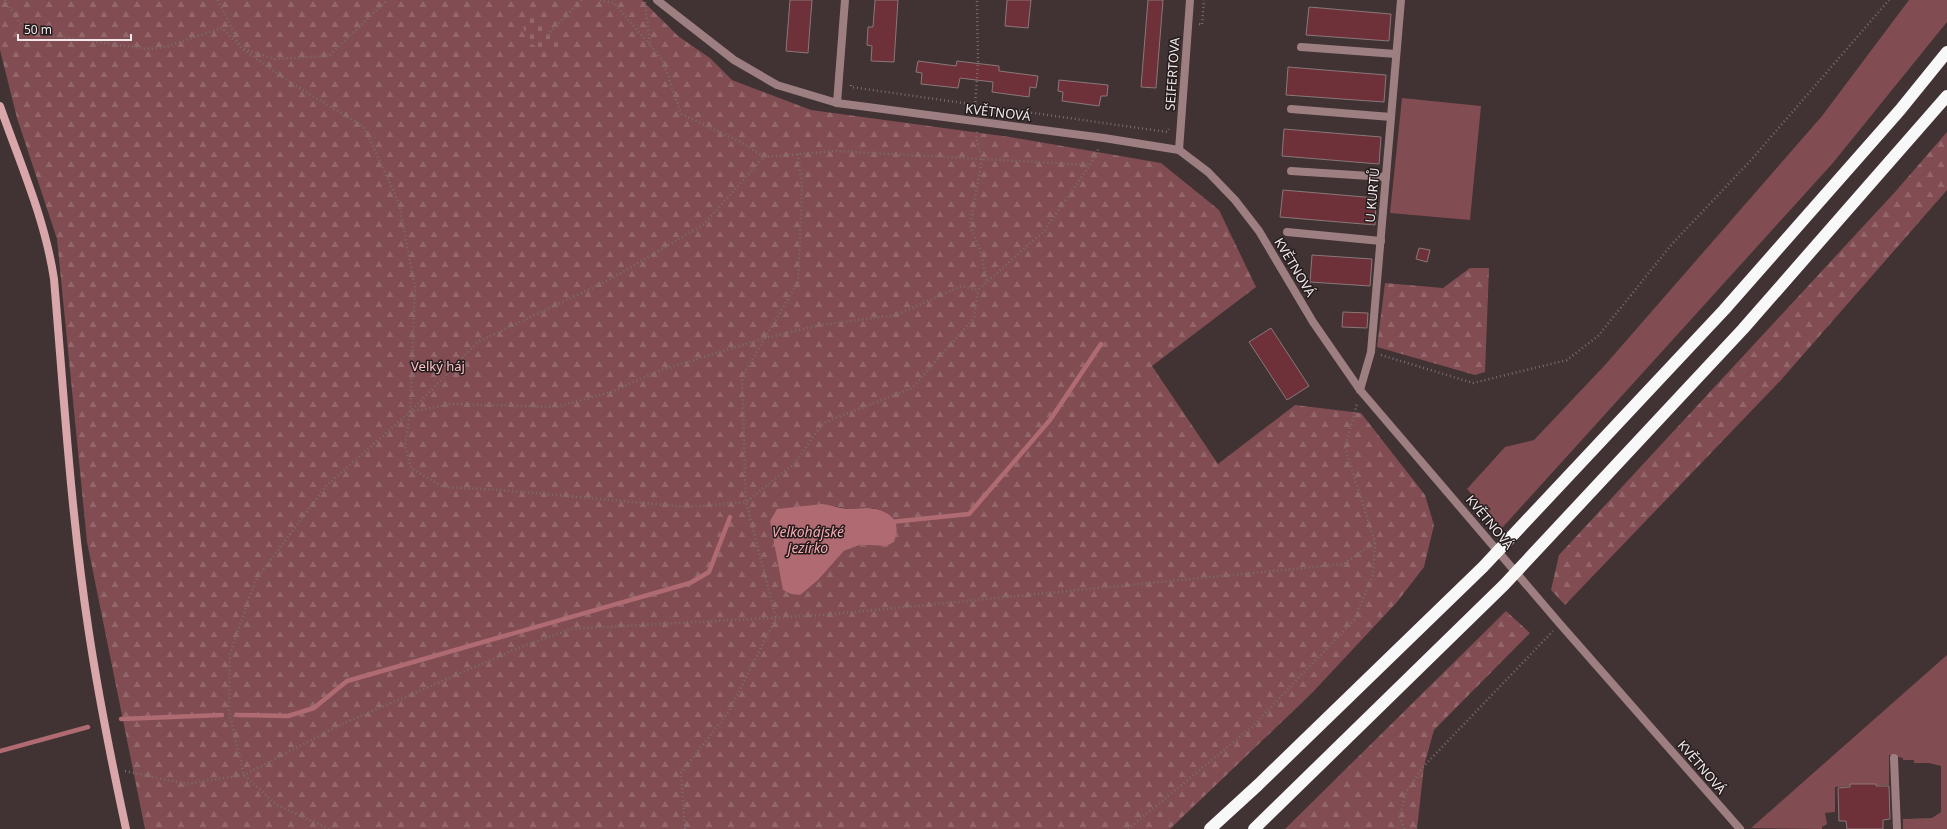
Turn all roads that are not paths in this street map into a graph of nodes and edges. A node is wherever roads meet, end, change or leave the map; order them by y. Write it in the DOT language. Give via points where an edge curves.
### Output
graph roads {
  1 [pos="657,0"];
  2 [pos="845,0"];
  3 [pos="1190,0"];
  4 [pos="1401,0"];
  5 [pos="667,4"];
  6 [pos="1301,47"];
  7 [pos="1947,52"];
  8 [pos="1396,54"];
  9 [pos="1947,96"];
  10 [pos="837,103"];
  11 [pos="0,106"];
  12 [pos="1292,109"];
  13 [pos="1391,117"];
  14 [pos="1179,150"];
  15 [pos="1291,171"];
  16 [pos="1386,177"];
  17 [pos="1287,232"];
  18 [pos="1381,241"];
  19 [pos="1360,390"];
  20 [pos="1894,758"];
  21 [pos="126,829"];
  22 [pos="1210,829"];
  23 [pos="1254,829"];
  24 [pos="1740,829"];
  25 [pos="1897,829"];
  1 -- 5 [label="street, KVĚTNOVÁ"];
  2 -- 10 [label="street"];
  3 -- 14 [label="street, SEIFERTOVA"];
  4 -- 8 [label="street, U KURTŮ"];
  5 -- 10 [label="street, KVĚTNOVÁ" via="734,60 777,84"];
  6 -- 8 [label="street"];
  7 -- 22 [label="highway" via="1895,116 1724,310 1483,567"];
  8 -- 13 [label="street, U KURTŮ"];
  9 -- 23 [label="highway" via="1743,329 1504,585"];
  10 -- 14 [label="street, KVĚTNOVÁ"];
  11 -- 21 [label="main road" via="44,228 50,252 80,564 90,640"];
  12 -- 13 [label="street"];
  13 -- 16 [label="street, U KURTŮ"];
  14 -- 19 [label="street, KVĚTNOVÁ" via="1208,172 1235,200 1259,231 1314,322"];
  15 -- 16 [label="street"];
  16 -- 18 [label="street, U KURTŮ"];
  17 -- 18 [label="street"];
  18 -- 19 [label="street, U KURTŮ" via="1370,352"];
  19 -- 24 [label="street, KVĚTNOVÁ"];
  20 -- 25 [label="street"];
}
